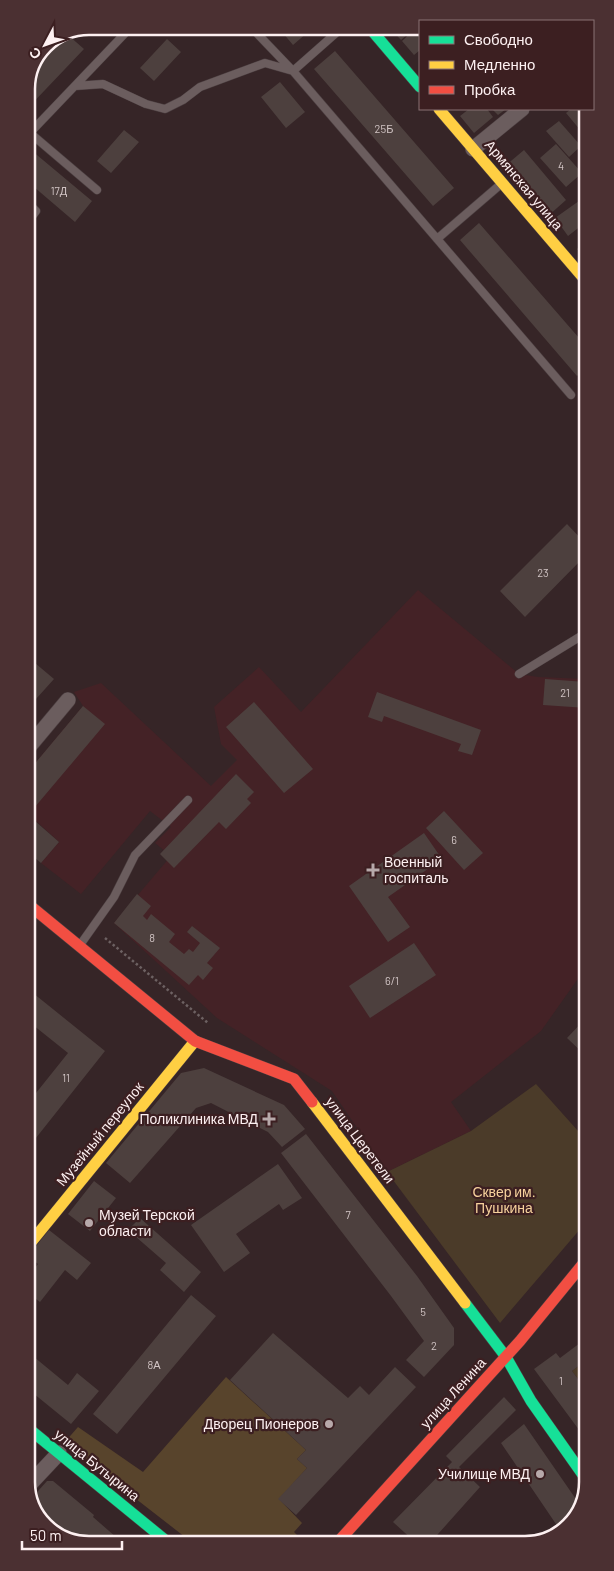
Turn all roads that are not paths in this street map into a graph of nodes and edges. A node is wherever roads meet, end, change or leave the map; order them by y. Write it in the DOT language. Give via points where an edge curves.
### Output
graph roads {
  1 [pos="123,35"];
  2 [pos="259,35"];
  3 [pos="334,35"];
  4 [pos="376,35"];
  5 [pos="293,71"];
  6 [pos="75,86"];
  7 [pos="419,86"];
  8 [pos="440,110"];
  9 [pos="521,110"];
  10 [pos="35,128"];
  11 [pos="35,141"];
  12 [pos="473,149"];
  13 [pos="503,182"];
  14 [pos="97,190"];
  15 [pos="437,239"];
  16 [pos="579,273"];
  17 [pos="571,395"];
  18 [pos="579,637"];
  19 [pos="519,674"];
  20 [pos="68,700"];
  21 [pos="35,740"];
  22 [pos="188,800"];
  23 [pos="35,910"];
  24 [pos="79,946"];
  25 [pos="195,1041"];
  26 [pos="35,1237"];
  27 [pos="579,1269"];
  28 [pos="506,1357"];
  29 [pos="35,1434"];
  30 [pos="59,1453"];
  31 [pos="579,1469"];
  32 [pos="35,1479"];
  33 [pos="155,1536"];
  34 [pos="344,1536"];
  1 -- 6 [label="lane"];
  2 -- 5 [label="lane"];
  3 -- 5 [label="lane"];
  4 -- 7 [label="street"];
  5 -- 6 [label="lane" via="265,63 200,87 165,109 103,84"];
  5 -- 15 [label="lane"];
  6 -- 10 [label="lane"];
  8 -- 12 [label="street, Армянская улица"];
  9 -- 12 [label="street"];
  11 -- 14 [label="lane"];
  12 -- 13 [label="street, Армянская улица"];
  13 -- 15 [label="lane"];
  13 -- 16 [label="street, Армянская улица"];
  15 -- 17 [label="lane"];
  18 -- 19 [label="lane"];
  20 -- 21 [label="street"];
  22 -- 24 [label="lane" via="135,855 114,897"];
  23 -- 24 [label="street, улица Церетели"];
  24 -- 25 [label="street, улица Церетели"];
  25 -- 26 [label="street, Музейный переулок"];
  25 -- 28 [label="street, улица Церетели" via="294,1079"];
  27 -- 28 [label="street, улица Ленина"];
  28 -- 31 [label="street, улица Церетели" via="530,1401"];
  28 -- 34 [label="street, улица Ленина"];
  29 -- 30 [label="street, улица Бутырина"];
  30 -- 32 [label="street"];
  30 -- 33 [label="street, улица Бутырина"];
}
